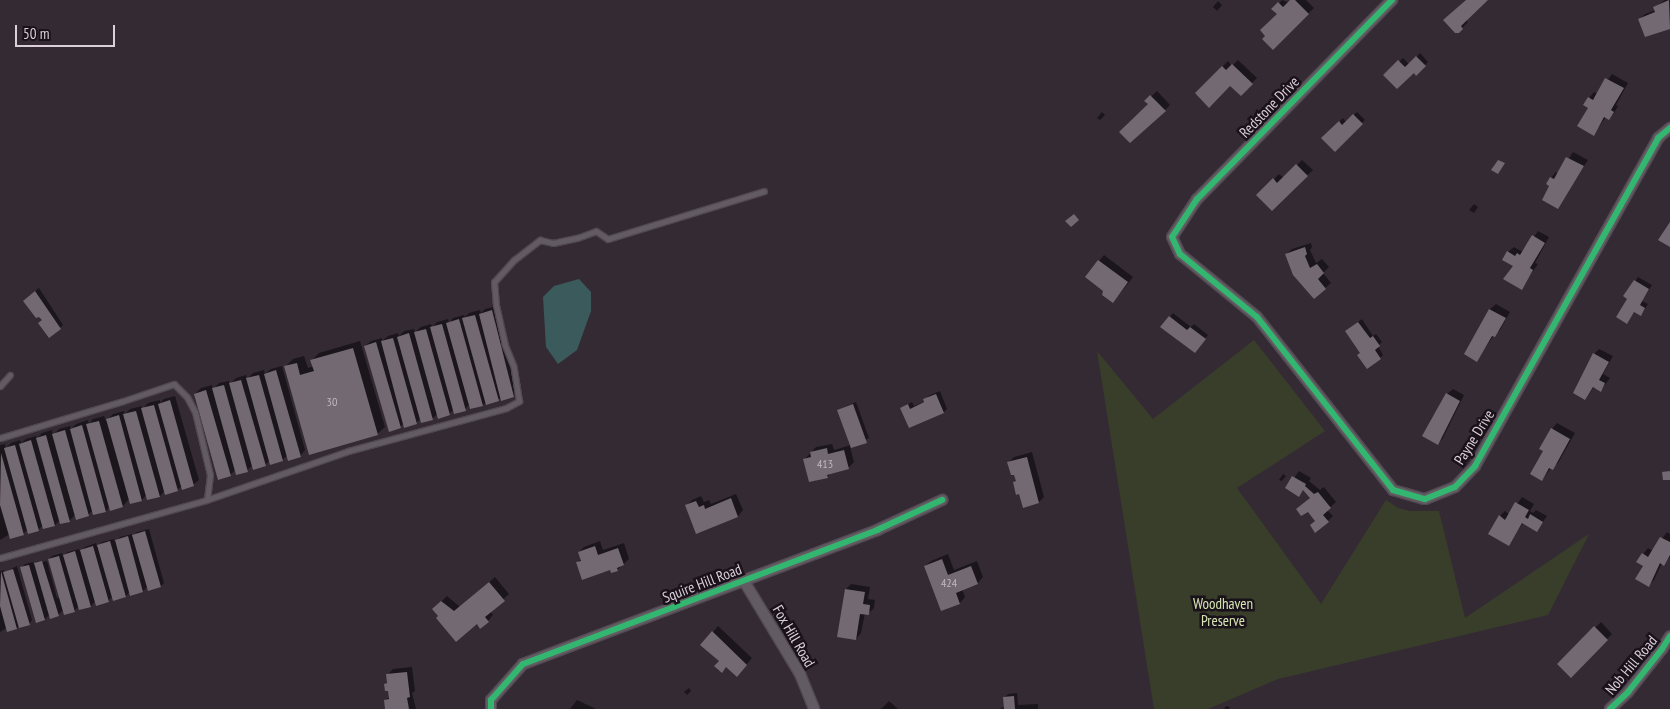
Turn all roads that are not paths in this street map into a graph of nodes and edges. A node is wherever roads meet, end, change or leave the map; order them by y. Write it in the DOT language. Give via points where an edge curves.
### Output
graph roads {
  1 [pos="1392,0"];
  2 [pos="1670,128"];
  3 [pos="764,191"];
  4 [pos="1172,237"];
  5 [pos="10,375"];
  6 [pos="0,386"];
  7 [pos="0,438"];
  8 [pos="207,500"];
  9 [pos="942,500"];
  10 [pos="0,558"];
  11 [pos="744,581"];
  12 [pos="1670,636"];
  13 [pos="491,709"];
  14 [pos="814,709"];
  15 [pos="1610,709"];
  1 -- 4 [label="street, Redstone Drive" via="1197,199"];
  2 -- 4 [label="street, Payne Drive" via="1658,138 1474,466 1455,487 1425,499 1393,490 1257,317 1180,254"];
  3 -- 8 [label="lane" via="608,239 596,231 553,243 540,240 514,260 494,282 496,305 505,345 514,365 519,401 506,408 348,451"];
  5 -- 6 [label="lane"];
  7 -- 8 [label="lane" via="174,384 187,397 195,412 210,475"];
  8 -- 10 [label="lane"];
  9 -- 11 [label="street, Squire Hill Road" via="877,530"];
  11 -- 13 [label="street, Squire Hill Road" via="523,664 491,700"];
  11 -- 14 [label="street, Fox Hill Road" via="800,674"];
  12 -- 15 [label="street, Nob Hill Road" via="1628,692"];
}
